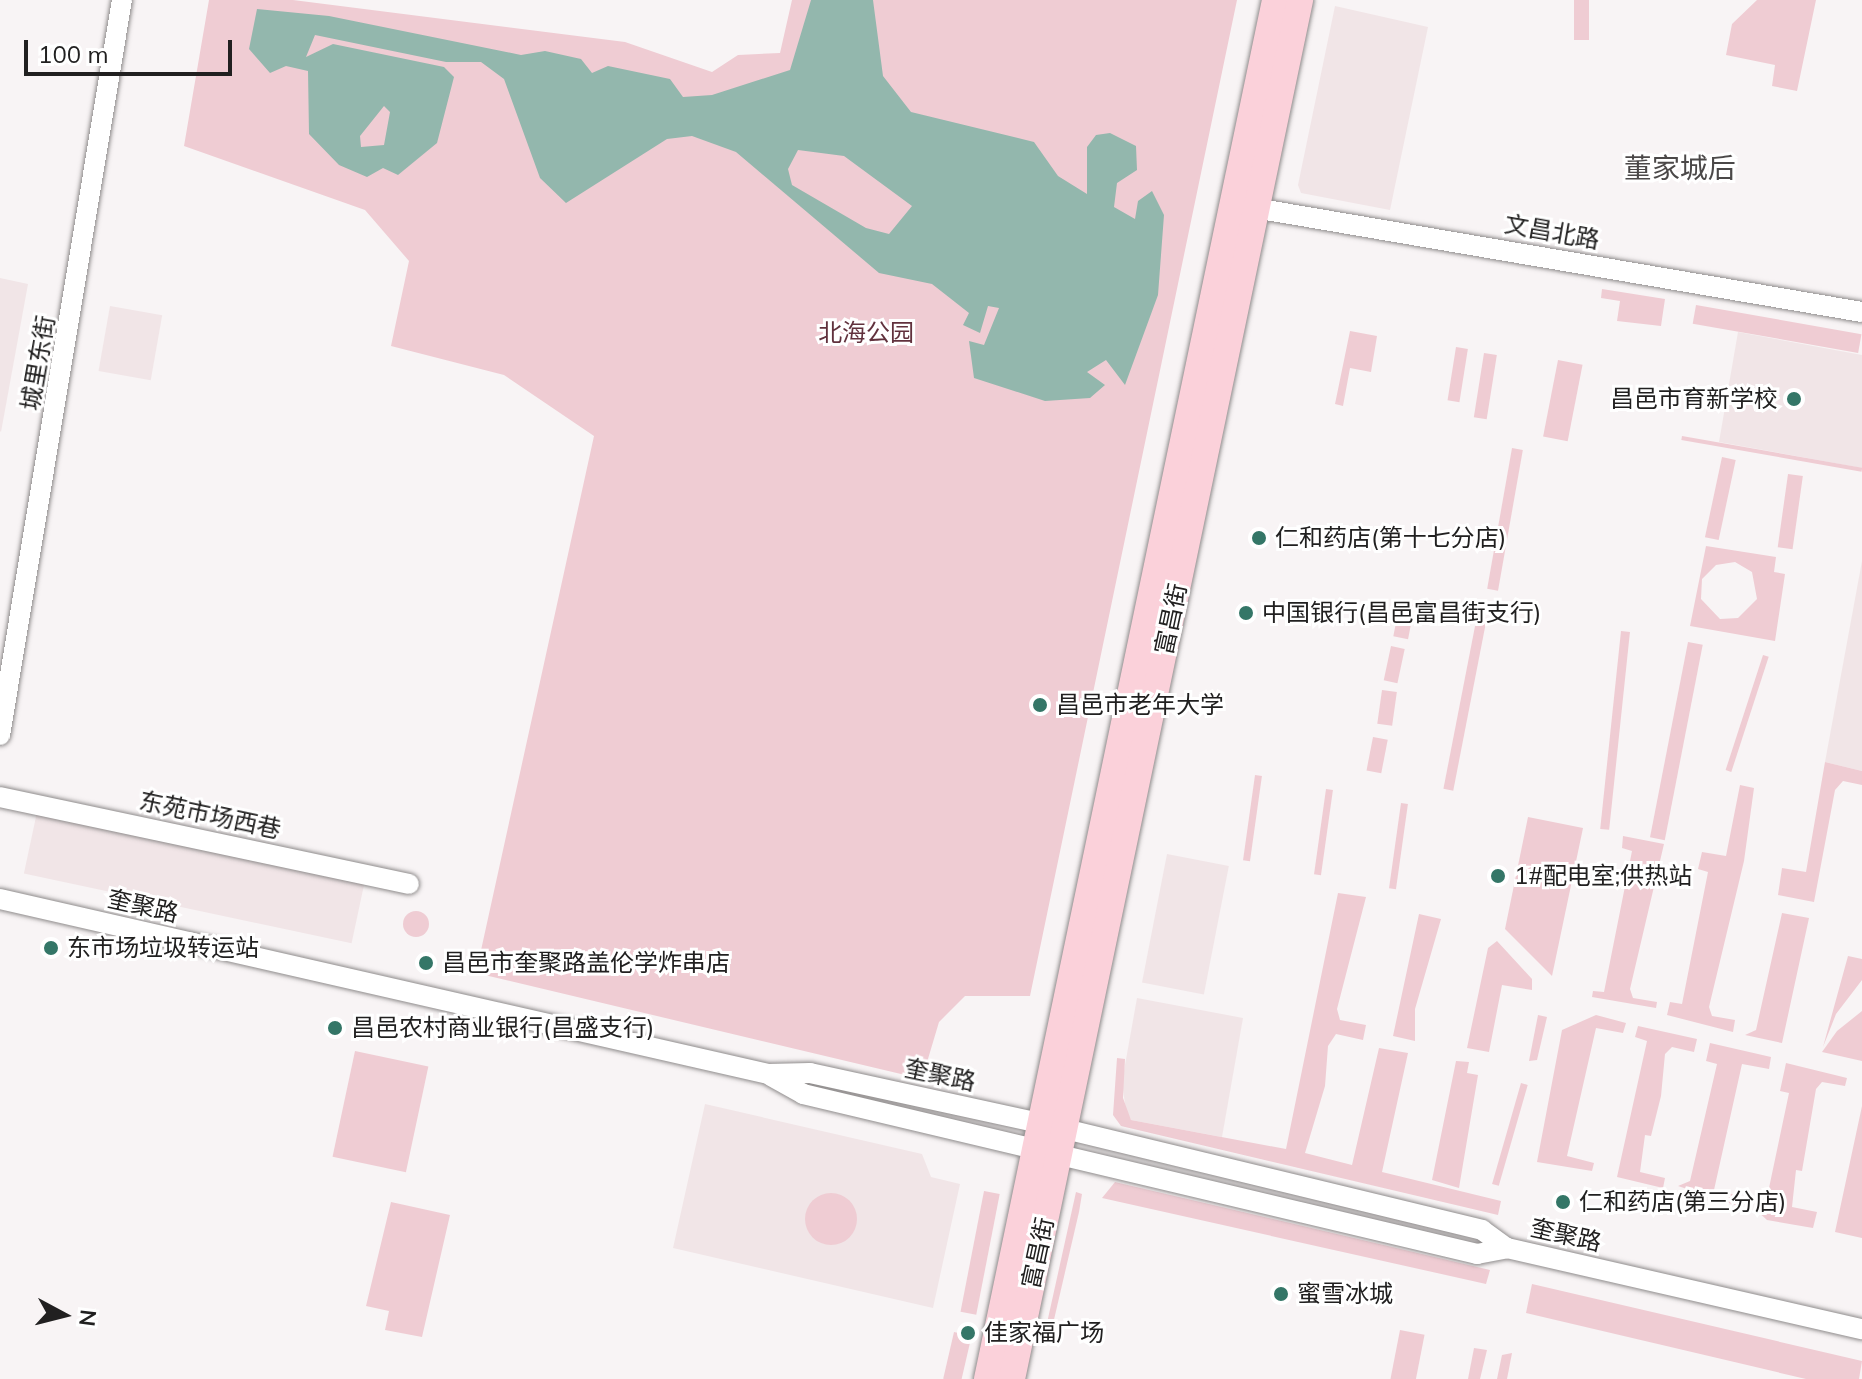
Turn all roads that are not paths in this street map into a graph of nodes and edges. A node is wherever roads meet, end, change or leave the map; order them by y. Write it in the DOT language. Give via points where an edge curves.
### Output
graph roads {
  1 [pos="122,0"];
  2 [pos="1275,0"];
  3 [pos="1300,0"];
  4 [pos="1245,206"];
  5 [pos="1862,312"];
  6 [pos="0,735"];
  7 [pos="0,797"];
  8 [pos="409,884"];
  9 [pos="0,899"];
  10 [pos="1049,1139"];
  11 [pos="1862,1329"];
  12 [pos="987,1379"];
  13 [pos="1012,1379"];
  1 -- 6 [label="street, 城里东街"];
  2 -- 4 [label="main road, 富昌街"];
  3 -- 4 [label="main road, 富昌街"];
  4 -- 5 [label="street, 文昌北路"];
  4 -- 10 [label="main road, 富昌街"];
  7 -- 8 [label="street, 东苑市场西巷"];
  9 -- 10 [label="street, 奎聚路" via="768,1074 810,1073"];
  10 -- 11 [label="street, 奎聚路" via="1477,1254 1507,1248"];
  10 -- 12 [label="main road, 富昌街"];
  10 -- 13 [label="main road, 富昌街"];
}
